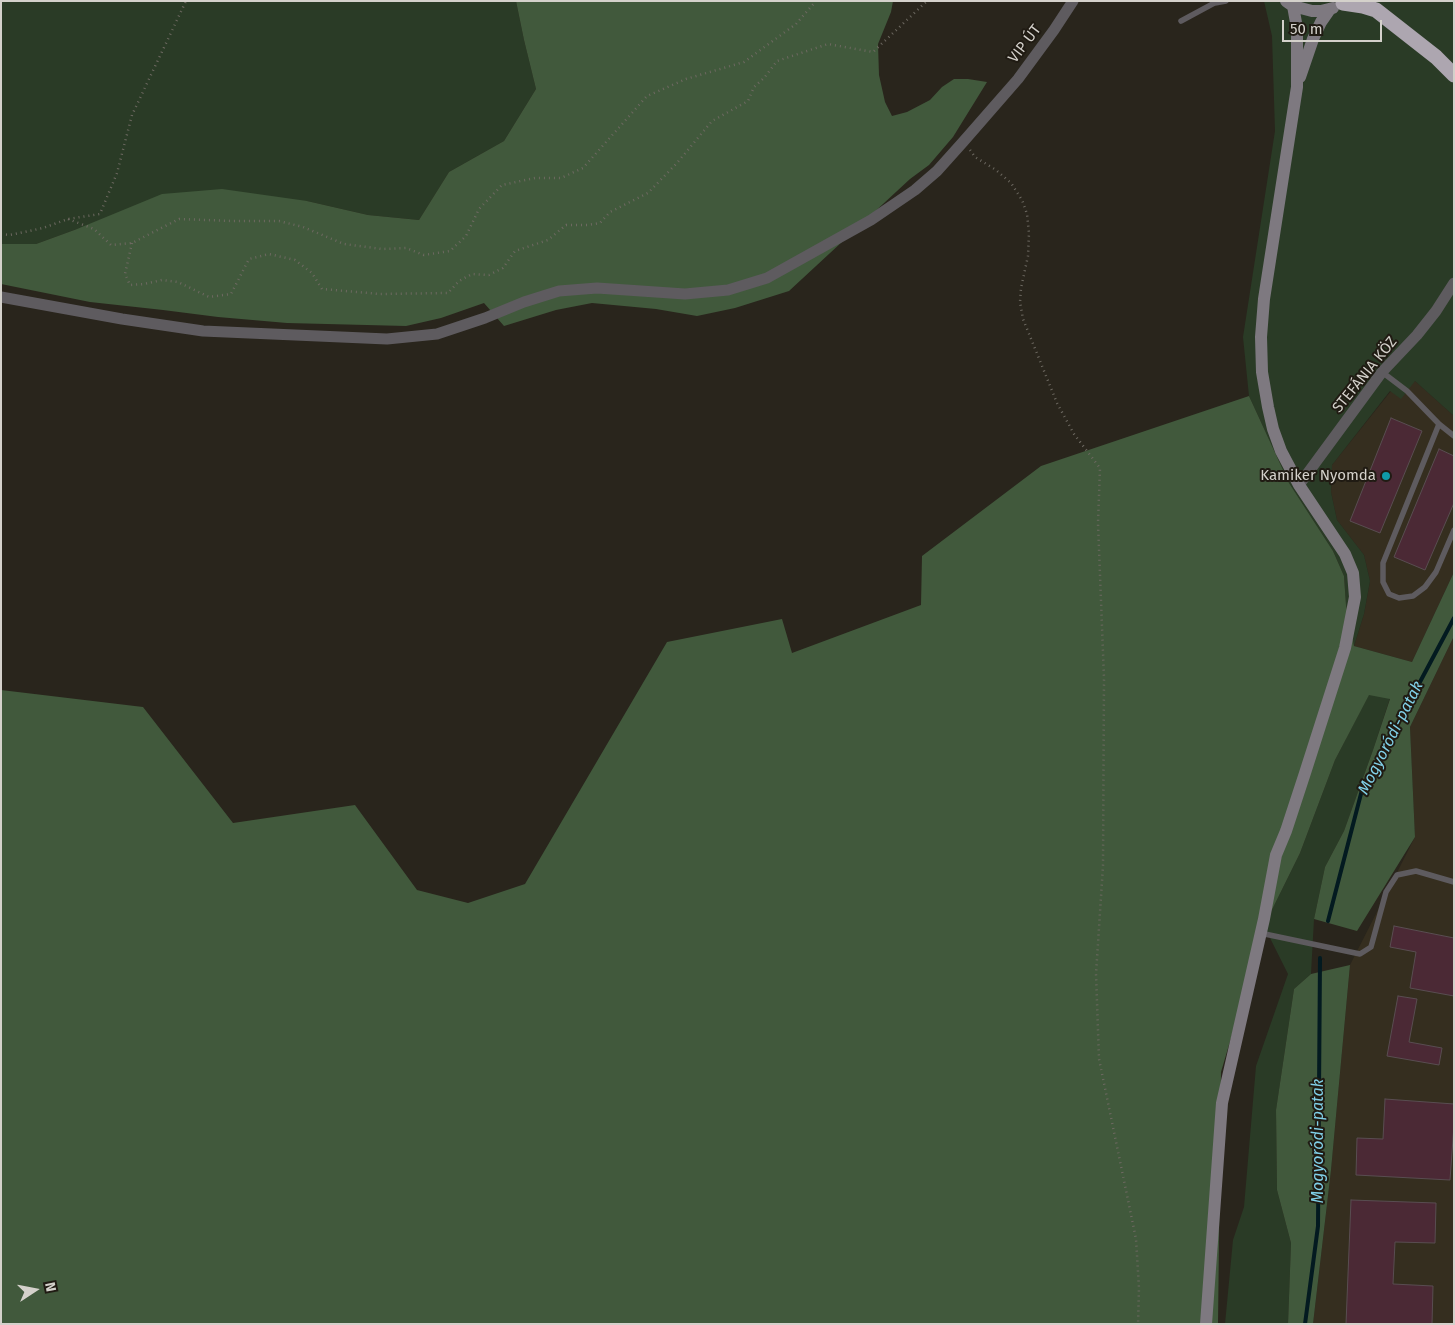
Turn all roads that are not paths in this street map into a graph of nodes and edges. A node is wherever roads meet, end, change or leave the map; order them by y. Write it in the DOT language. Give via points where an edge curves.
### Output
graph roads {
  1 [pos="1073,1"];
  2 [pos="1226,1"];
  3 [pos="1217,2"];
  4 [pos="1290,4"];
  5 [pos="1340,5"];
  6 [pos="1181,21"];
  7 [pos="1454,75"];
  8 [pos="1297,87"];
  9 [pos="1454,283"];
  10 [pos="1,297"];
  11 [pos="1382,372"];
  12 [pos="1439,424"];
  13 [pos="1454,436"];
  14 [pos="1299,485"];
  15 [pos="1454,530"];
  16 [pos="1454,882"];
  17 [pos="1260,933"];
  18 [pos="1206,1324"];
  1 -- 10 [label="street, VIP ÚT" via="1018,79 937,171 915,190 877,216 768,278 728,290 685,294 597,288 559,292 437,334 387,339 203,331"];
  2 -- 3 [label="lane"];
  3 -- 6 [label="lane"];
  4 -- 5 [label="street" via="1312,11"];
  4 -- 8 [label="street" via="1297,28"];
  5 -- 7 [label="highway" via="1376,10"];
  5 -- 8 [label="street" via="1321,22"];
  8 -- 14 [label="street" via="1264,299 1261,353 1264,390 1273,429"];
  9 -- 11 [label="street, STEFÁNIA KÖZ" via="1417,335"];
  11 -- 12 [label="lane" via="1407,391"];
  11 -- 14 [label="street, STEFÁNIA KÖZ"];
  12 -- 13 [label="lane"];
  12 -- 15 [label="lane" via="1383,563 1383,582 1389,594 1399,598 1413,596 1425,587 1436,572"];
  14 -- 17 [label="street" via="1346,554 1353,573 1355,597 1346,648 1276,855"];
  16 -- 17 [label="lane" via="1416,871 1397,875 1386,892 1370,947 1360,954"];
  17 -- 18 [label="street" via="1222,1103"];
}
